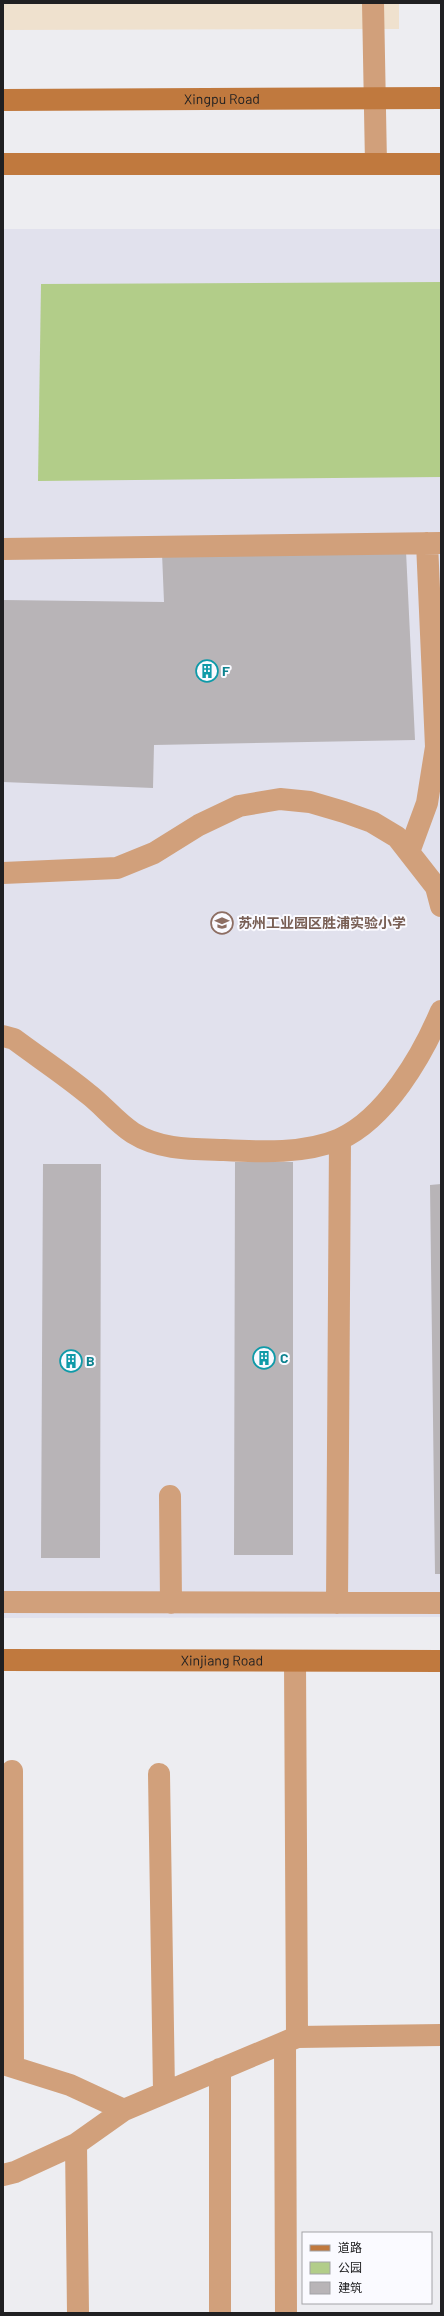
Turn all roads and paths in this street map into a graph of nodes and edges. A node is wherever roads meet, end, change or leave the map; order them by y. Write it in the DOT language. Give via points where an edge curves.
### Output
graph roads {
  1 [pos="373,3"];
  2 [pos="374,98"];
  3 [pos="441,98"];
  4 [pos="3,100"];
  5 [pos="3,164"];
  6 [pos="376,164"];
  7 [pos="441,164"];
  8 [pos="434,543"];
  9 [pos="3,548"];
  10 [pos="409,852"];
  11 [pos="3,873"];
  12 [pos="441,906"];
  13 [pos="441,1011"];
  14 [pos="3,1036"];
  15 [pos="340,1138"];
  16 [pos="170,1496"];
  17 [pos="3,1602"];
  18 [pos="171,1602"];
  19 [pos="338,1603"];
  20 [pos="441,1603"];
  21 [pos="3,1660"];
  22 [pos="296,1661"];
  23 [pos="441,1661"];
  24 [pos="12,1771"];
  25 [pos="159,1774"];
  26 [pos="441,2035"];
  27 [pos="291,2040"];
  28 [pos="8,2065"];
  29 [pos="220,2069"];
  30 [pos="164,2092"];
  31 [pos="124,2110"];
  32 [pos="76,2144"];
  33 [pos="3,2175"];
  34 [pos="78,2313"];
  35 [pos="220,2313"];
  36 [pos="286,2313"];
  1 -- 2 [label="street"];
  2 -- 3 [label="main road, Xingpu Road"];
  2 -- 4 [label="main road, Xingpu Road"];
  2 -- 6 [label="street"];
  5 -- 6 [label="main road"];
  6 -- 7 [label="main road"];
  8 -- 9 [label="street"];
  8 -- 10 [label="street" via="436,747 427,803"];
  10 -- 11 [label="street" via="397,837 372,822 310,802 280,799 239,806 199,825 154,853 117,868"];
  10 -- 12 [label="street" via="436,887"];
  13 -- 15 [label="street" via="432,1034 401,1084 372,1118"];
  14 -- 15 [label="street" via="14,1039 87,1092 132,1132 156,1144 176,1148 231,1151 297,1150"];
  15 -- 19 [label="street"];
  16 -- 18 [label="street"];
  17 -- 18 [label="street"];
  18 -- 19 [label="street"];
  19 -- 20 [label="street"];
  21 -- 22 [label="main road, Xinjiang Road"];
  22 -- 23 [label="main road, Xinjiang Road"];
  22 -- 27 [label="street"];
  24 -- 28 [label="street"];
  25 -- 30 [label="street"];
  26 -- 27 [label="street"];
  27 -- 29 [label="street"];
  27 -- 36 [label="street"];
  28 -- 31 [label="street" via="70,2084"];
  29 -- 30 [label="street"];
  29 -- 35 [label="street"];
  30 -- 31 [label="street"];
  31 -- 32 [label="street"];
  32 -- 33 [label="street"];
  32 -- 34 [label="street"];
}
